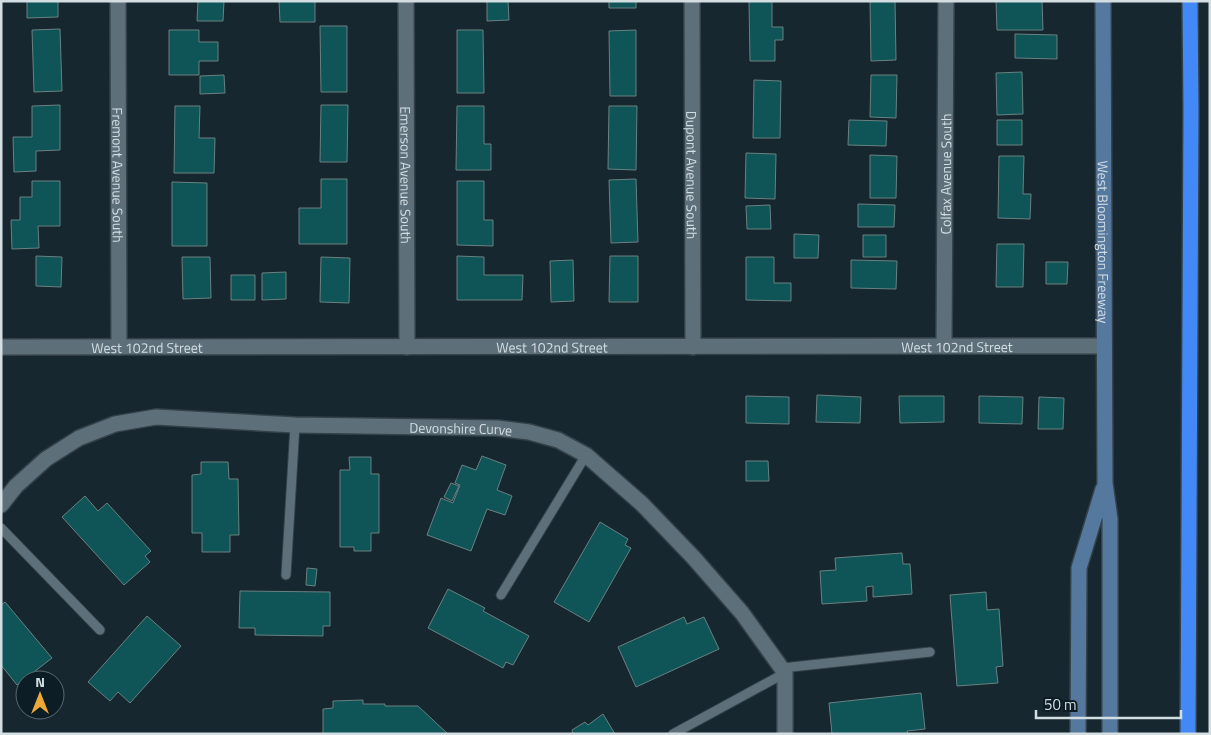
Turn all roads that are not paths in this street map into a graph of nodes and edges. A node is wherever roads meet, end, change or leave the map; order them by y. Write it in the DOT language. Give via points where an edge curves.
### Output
graph roads {
  1 [pos="118,1"];
  2 [pos="406,1"];
  3 [pos="692,1"];
  4 [pos="946,1"];
  5 [pos="1103,1"];
  6 [pos="1190,1"];
  7 [pos="944,346"];
  8 [pos="1104,346"];
  9 [pos="1,347"];
  10 [pos="119,347"];
  11 [pos="407,347"];
  12 [pos="693,347"];
  13 [pos="295,425"];
  14 [pos="586,455"];
  15 [pos="1105,483"];
  16 [pos="1,505"];
  17 [pos="1,528"];
  18 [pos="286,575"];
  19 [pos="501,595"];
  20 [pos="100,630"];
  21 [pos="930,652"];
  22 [pos="784,671"];
  23 [pos="673,734"];
  24 [pos="785,734"];
  25 [pos="1078,734"];
  26 [pos="1110,734"];
  27 [pos="1188,734"];
  1 -- 10 [label="street, Fremont Avenue South"];
  2 -- 11 [label="street, Emerson Avenue South"];
  3 -- 12 [label="street, Dupont Avenue South"];
  4 -- 7 [label="street, Colfax Avenue South"];
  5 -- 8 [label="street, West Bloomington Freeway"];
  6 -- 27 [label="highway"];
  7 -- 8 [label="street, West 102nd Street"];
  7 -- 12 [label="street, West 102nd Street"];
  8 -- 15 [label="street, West Bloomington Freeway"];
  9 -- 10 [label="street, West 102nd Street"];
  10 -- 11 [label="street, West 102nd Street"];
  11 -- 12 [label="street, West 102nd Street"];
  13 -- 14 [label="street, Devonshire Curve" via="497,428 558,440"];
  13 -- 16 [label="street, Devonshire Curve" via="156,417 115,424 79,438 46,458"];
  13 -- 18 [label="lane"];
  14 -- 19 [label="lane"];
  14 -- 22 [label="street, Devonshire Curve" via="642,504 693,557 742,613"];
  15 -- 25 [label="street, West Bloomington Freeway" via="1079,568"];
  15 -- 26 [label="street, West Bloomington Freeway" via="1110,519"];
  17 -- 20 [label="lane"];
  21 -- 22 [label="lane"];
  22 -- 23 [label="lane"];
  22 -- 24 [label="street"];
}
